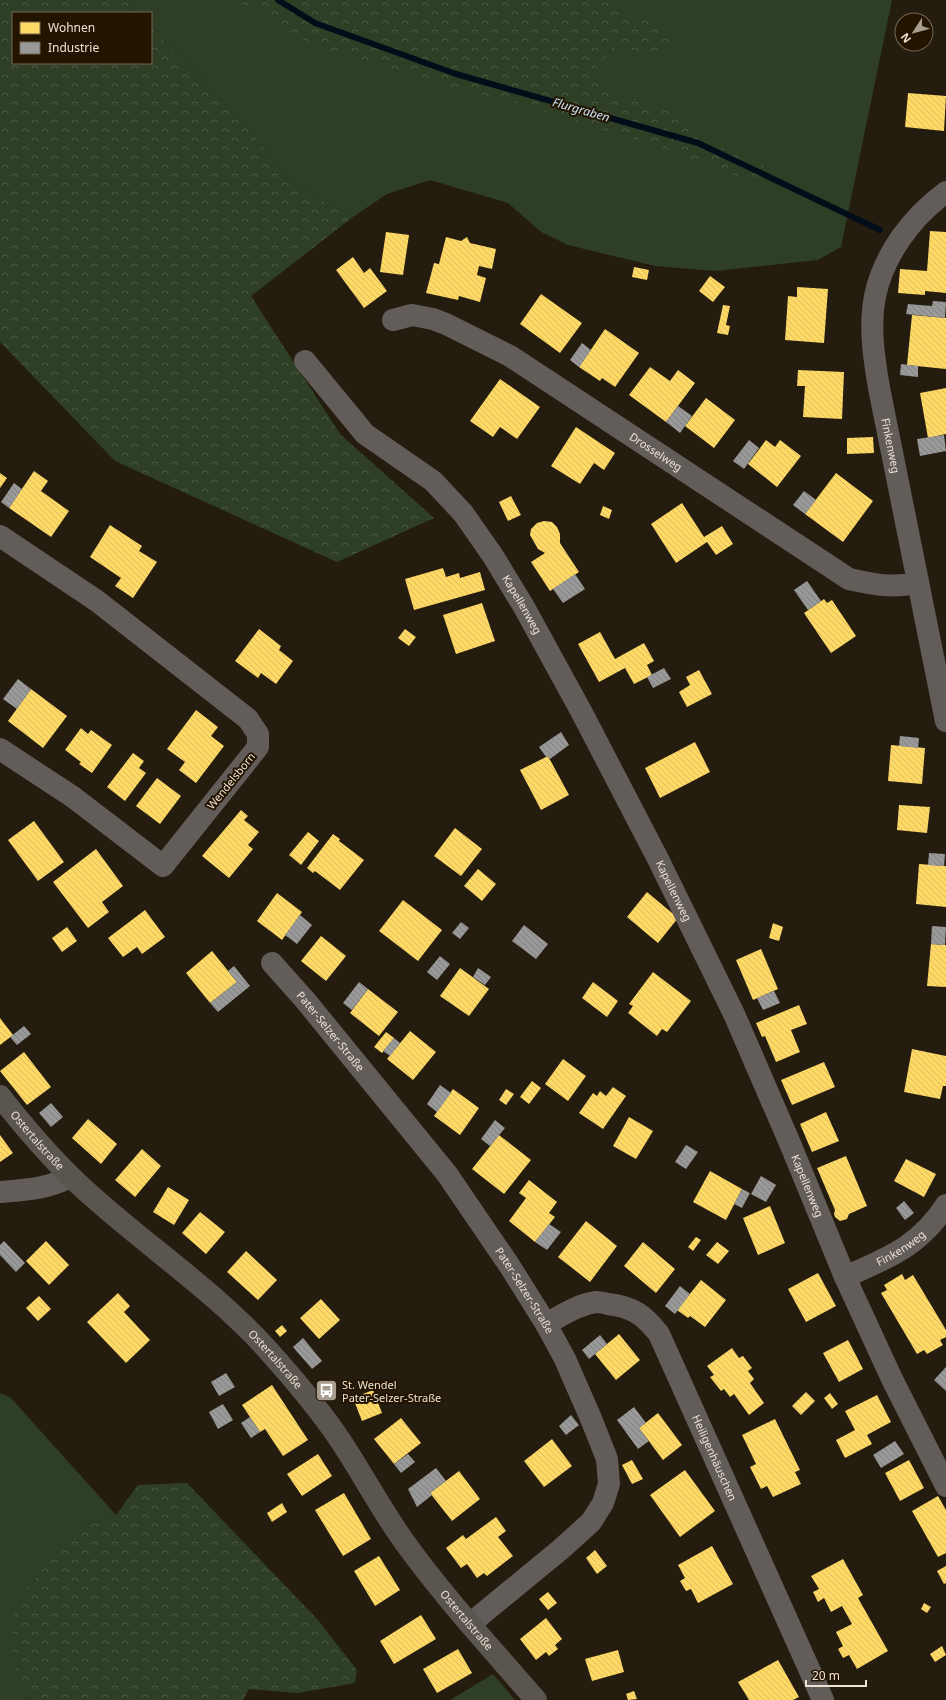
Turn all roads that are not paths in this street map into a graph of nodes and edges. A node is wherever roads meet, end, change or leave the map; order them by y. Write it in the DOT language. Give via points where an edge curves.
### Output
graph roads {
  1 [pos="946,192"];
  2 [pos="393,320"];
  3 [pos="304,361"];
  4 [pos="0,536"];
  5 [pos="918,582"];
  6 [pos="946,721"];
  7 [pos="0,749"];
  8 [pos="272,963"];
  9 [pos="0,1096"];
  10 [pos="70,1177"];
  11 [pos="0,1192"];
  12 [pos="946,1205"];
  13 [pos="845,1277"];
  14 [pos="546,1324"];
  15 [pos="946,1486"];
  16 [pos="470,1624"];
  17 [pos="536,1700"];
  18 [pos="823,1700"];
  1 -- 5 [label="street, Finkenweg" via="933,201 908,227 886,264 875,296 874,356"];
  2 -- 5 [label="street, Drosselweg" via="412,315 433,319 510,356 849,578 877,585 902,586"];
  3 -- 13 [label="street, Kapellenweg" via="365,434 433,481 463,513 494,556 581,711 734,1014"];
  4 -- 7 [label="street, Wendelsborn" via="97,601 248,720 258,734 258,747 163,866 73,797"];
  5 -- 6 [label="street, Finkenweg"];
  8 -- 14 [label="street, Pater-Selzer-Straße" via="447,1174"];
  9 -- 10 [label="street, Ostertalstraße" via="31,1136"];
  10 -- 11 [label="street" via="56,1184"];
  10 -- 16 [label="street, Ostertalstraße" via="224,1307 264,1346 342,1442 402,1539"];
  12 -- 13 [label="street, Finkenweg" via="941,1214 916,1240 897,1253"];
  13 -- 15 [label="street, Kapellenweg" via="892,1379"];
  14 -- 16 [label="street, Pater-Selzer-Straße" via="565,1359 595,1427 607,1459 609,1484 603,1503 591,1522"];
  14 -- 18 [label="street, Heiligenhäuschen" via="575,1309 596,1302 619,1305 636,1311 659,1334"];
  16 -- 17 [label="street, Ostertalstraße"];
}
